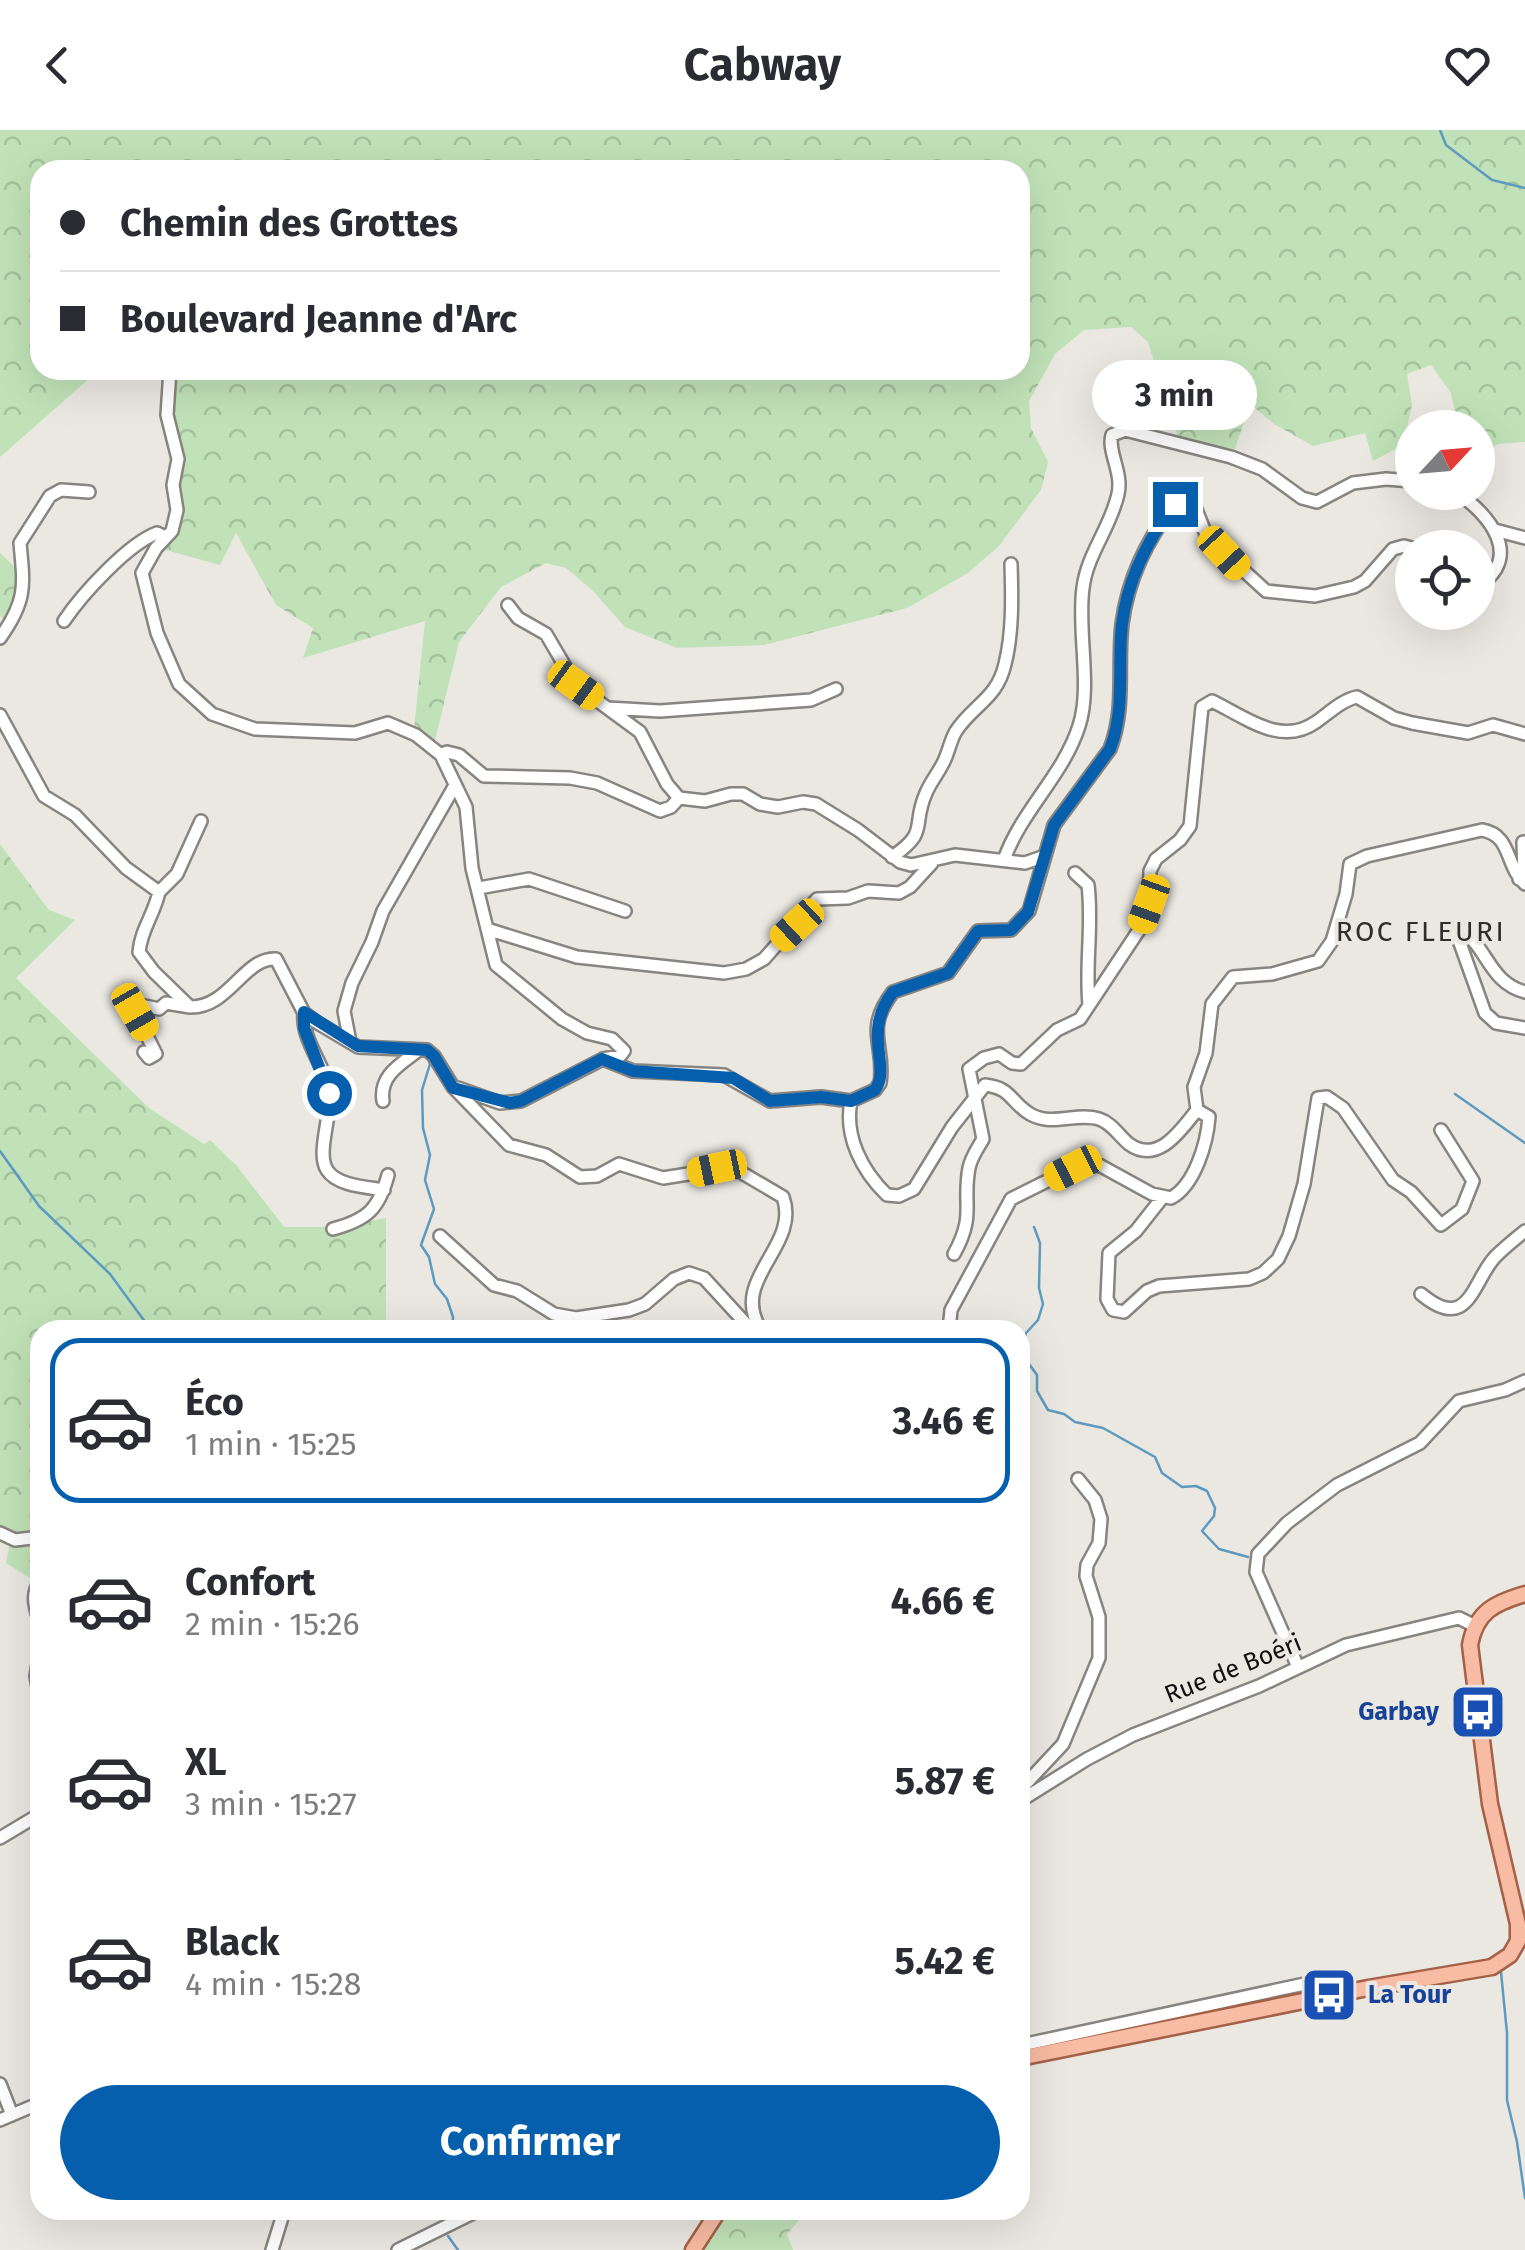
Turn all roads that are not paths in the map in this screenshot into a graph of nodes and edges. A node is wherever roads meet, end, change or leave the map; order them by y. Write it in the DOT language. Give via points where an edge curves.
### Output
graph roads {
  1 [pos="169,380"];
  2 [pos="1395,480"];
  3 [pos="89,492"];
  4 [pos="1478,510"];
  5 [pos="1496,530"];
  6 [pos="165,538"];
  7 [pos="1525,538"];
  8 [pos="1395,550"];
  9 [pos="1011,564"];
  10 [pos="1495,573"];
  11 [pos="508,606"];
  12 [pos="64,620"];
  13 [pos="0,638"];
  14 [pos="836,689"];
  15 [pos="608,708"];
  16 [pos="0,716"];
  17 [pos="1525,734"];
  18 [pos="442,755"];
  19 [pos="454,787"];
  20 [pos="679,798"];
  21 [pos="201,821"];
  22 [pos="1523,842"];
  23 [pos="892,856"];
  24 [pos="1042,857"];
  25 [pos="935,859"];
  26 [pos="1004,860"];
  27 [pos="1075,873"];
  28 [pos="1522,881"];
  29 [pos="479,888"];
  30 [pos="159,892"];
  31 [pos="626,911"];
  32 [pos="487,929"];
  33 [pos="1525,992"];
  34 [pos="1089,1005"];
  35 [pos="190,1007"];
  36 [pos="304,1012"];
  37 [pos="1525,1028"];
  38 [pos="350,1042"];
  39 [pos="419,1050"];
  40 [pos="144,1052"];
  41 [pos="602,1059"];
  42 [pos="453,1088"];
  43 [pos="976,1095"];
  44 [pos="382,1101"];
  45 [pos="851,1101"];
  46 [pos="1197,1110"];
  47 [pos="1441,1130"];
  48 [pos="388,1175"];
  49 [pos="384,1190"];
  50 [pos="1162,1198"];
  51 [pos="333,1229"];
  52 [pos="1525,1231"];
  53 [pos="440,1236"];
  54 [pos="954,1254"];
  55 [pos="1421,1294"];
  56 [pos="742,1320"];
  57 [pos="756,1320"];
  58 [pos="950,1320"];
  59 [pos="1525,1381"];
  60 [pos="1078,1479"];
  61 [pos="0,1533"];
  62 [pos="30,1538"];
  63 [pos="1525,1594"];
  64 [pos="1475,1626"];
  65 [pos="1298,1667"];
  66 [pos="1030,1779"];
  67 [pos="1030,1795"];
  68 [pos="30,1820"];
  69 [pos="0,1838"];
  70 [pos="1522,1926"];
  71 [pos="1525,1948"];
  72 [pos="1510,1955"];
  73 [pos="1314,1982"];
  74 [pos="1030,2043"];
  75 [pos="1030,2056"];
  76 [pos="0,2084"];
  77 [pos="30,2107"];
  78 [pos="6,2118"];
  79 [pos="281,2220"];
  80 [pos="459,2220"];
  81 [pos="713,2220"];
  82 [pos="272,2250"];
  83 [pos="398,2250"];
  84 [pos="693,2250"];
  1 -- 6 [label="street" via="167,415 178,459 176,510"];
  2 -- 26 [label="street" via="1353,483 1317,502 1262,468 1212,450 1125,430 1112,435 1118,495 1082,592 1079,726"];
  3 -- 13 [label="street" via="50,496 20,543 22,599"];
  4 -- 5 [label="street"];
  5 -- 7 [label="street"];
  5 -- 10 [label="street"];
  6 -- 12 [label="street" via="148,536 127,553"];
  6 -- 18 [label="street" via="142,573 146,597 179,684 212,714 255,729 355,733 388,723"];
  8 -- 24 [label="street" via="1354,587 1315,596 1266,592 1206,537 1195,508 1175,504 1145,545 1130,587 1110,749 1054,825"];
  9 -- 23 [label="street" via="1006,662 998,686 956,731 926,793 914,842"];
  11 -- 15 [label="street" via="546,634 576,685"];
  14 -- 15 [label="street" via="811,700 660,711"];
  15 -- 20 [label="street" via="640,732"];
  16 -- 30 [label="street" via="44,796 75,815"];
  17 -- 34 [label="street" via="1493,725 1468,733 1412,723 1357,697 1308,728 1284,734 1212,701 1202,707 1190,826 1156,859 1141,927"];
  18 -- 19 [label="street"];
  18 -- 20 [label="street" via="459,755 484,776 598,783 660,811"];
  19 -- 29 [label="street" via="466,807"];
  19 -- 38 [label="street" via="383,910 352,983 344,1011"];
  20 -- 23 [label="street" via="743,794 778,807 816,804"];
  21 -- 30 [label="street" via="177,874"];
  22 -- 28 [label="street"];
  23 -- 25 [label="street" via="910,865"];
  24 -- 26 [label="street"];
  24 -- 45 [label="street" via="1028,912 1011,930 978,931 948,973 893,992 877,1020 880,1083"];
  25 -- 26 [label="street"];
  25 -- 32 [label="street" via="899,893 816,899 764,958 735,972 577,957"];
  27 -- 34 [label="street" via="1088,885 1092,918"];
  28 -- 46 [label="street" via="1502,838 1482,830 1350,864 1332,942 1318,961 1233,977 1212,1004 1194,1087"];
  29 -- 31 [label="street" via="528,879"];
  29 -- 32 [label="street"];
  30 -- 35 [label="street" via="154,916 140,933 139,952"];
  32 -- 41 [label="street" via="502,972 562,1019 612,1039 624,1051"];
  33 -- 37 [label="street" via="1500,980 1470,936 1456,932 1484,1013 1496,1023"];
  34 -- 43 [label="street" via="1021,1064 1000,1054 968,1069"];
  35 -- 36 [label="street" via="217,1001 270,958 280,963"];
  35 -- 40 [label="street" via="139,1006 135,1012 156,1054 148,1058"];
  36 -- 38 [label="street"];
  36 -- 49 [label="street" via="329,1093 326,1170"];
  38 -- 39 [label="street"];
  39 -- 42 [label="street" via="434,1056"];
  39 -- 44 [label="street" via="386,1077"];
  41 -- 42 [label="street" via="521,1101"];
  41 -- 45 [label="street" via="633,1071 733,1078 770,1101"];
  42 -- 57 [label="street" via="509,1145 546,1155 580,1177 620,1164 663,1178 732,1167 783,1197 780,1238 752,1292"];
  43 -- 45 [label="street" via="914,1189 899,1196 887,1196 862,1164"];
  43 -- 46 [label="street" via="985,1086 1002,1087 1030,1114 1104,1120 1147,1152 1171,1143"];
  43 -- 54 [label="street" via="984,1139 970,1162 969,1216"];
  46 -- 50 [label="street" via="1209,1117 1208,1138 1185,1187"];
  47 -- 50 [label="street" via="1472,1181 1462,1210 1441,1225 1380,1166 1343,1108 1318,1098 1304,1184 1278,1259 1249,1278 1160,1286 1118,1313 1108,1306 1108,1252"];
  48 -- 49 [label="street"];
  49 -- 51 [label="street" via="372,1211"];
  50 -- 58 [label="street" via="1089,1164 1011,1199"];
  52 -- 55 [label="street" via="1493,1259 1468,1301 1441,1307"];
  53 -- 56 [label="street" via="494,1285 554,1314 576,1318 629,1310 688,1273 704,1278"];
  59 -- 65 [label="street" via="1458,1401 1420,1443 1337,1484 1258,1554 1256,1572"];
  60 -- 66 [label="street" via="1101,1518 1086,1576 1099,1617 1099,1658 1063,1744"];
  61 -- 62 [label="street"];
  63 -- 64 [label="main road" via="1484,1611"];
  64 -- 65 [label="street, Rue de Boéri" via="1458,1618 1424,1624 1346,1645"];
  64 -- 70 [label="main road" via="1470,1645 1490,1804"];
  65 -- 67 [label="street, Rue de Boéri" via="1133,1735"];
  68 -- 69 [label="street"];
  70 -- 72 [label="main road"];
  71 -- 72 [label="street"];
  72 -- 75 [label="main road" via="1492,1968"];
  73 -- 74 [label="street"];
  76 -- 78 [label="street"];
  77 -- 78 [label="street"];
  79 -- 82 [label="street"];
  80 -- 83 [label="street"];
  81 -- 84 [label="main road"];
}
